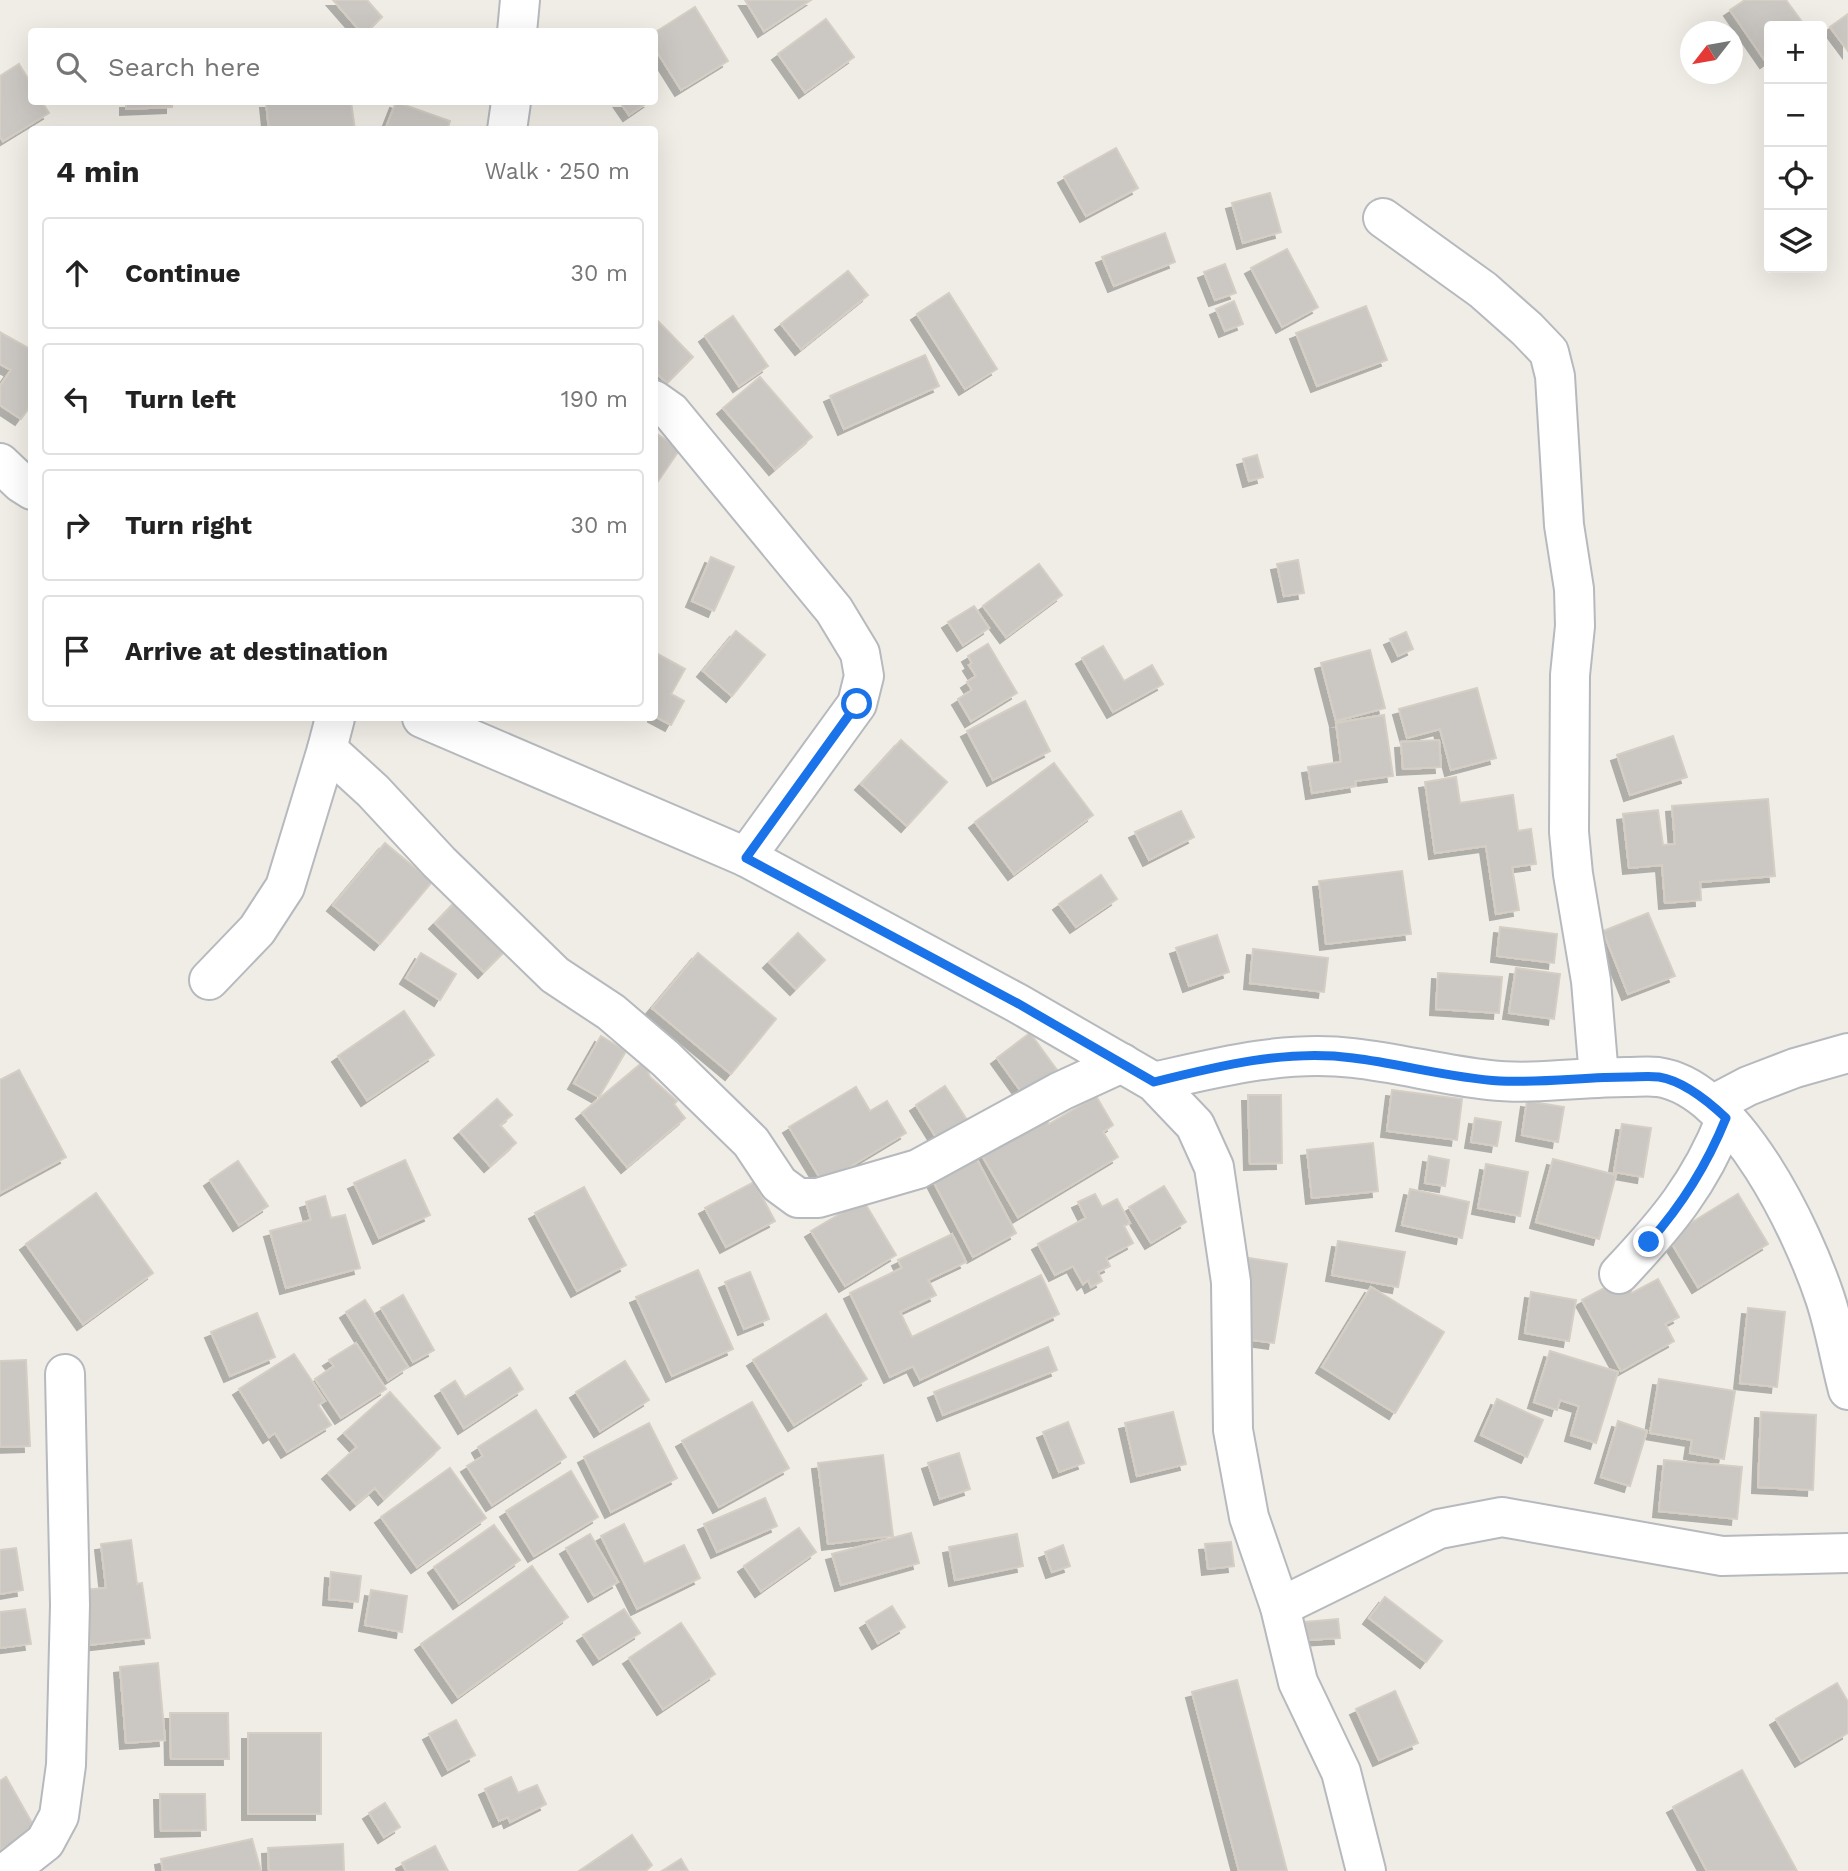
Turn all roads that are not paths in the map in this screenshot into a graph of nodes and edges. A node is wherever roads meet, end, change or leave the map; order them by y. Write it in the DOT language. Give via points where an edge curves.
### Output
graph roads {
  1 [pos="520,0"];
  2 [pos="517,28"];
  3 [pos="511,105"];
  4 [pos="508,126"];
  5 [pos="1383,218"];
  6 [pos="658,403"];
  7 [pos="429,721"];
  8 [pos="331,734"];
  9 [pos="746,858"];
  10 [pos="209,980"];
  11 [pos="1848,1053"];
  12 [pos="1138,1072"];
  13 [pos="1599,1077"];
  14 [pos="1719,1112"];
  15 [pos="1619,1274"];
  16 [pos="65,1374"];
  17 [pos="1848,1390"];
  18 [pos="1848,1553"];
  19 [pos="1280,1607"];
  20 [pos="8,1871"];
  21 [pos="1366,1871"];
  1 -- 2 [label="street"];
  3 -- 4 [label="street"];
  5 -- 13 [label="street" via="1483,290 1549,352 1574,589 1569,832 1591,981"];
  6 -- 9 [label="street" via="671,412 834,610 860,653 864,676 857,704"];
  7 -- 9 [label="street"];
  8 -- 10 [label="street" via="285,887 257,930"];
  8 -- 12 [label="street" via="373,791 439,862 555,975 611,1012 666,1059 751,1142 779,1184 798,1198 818,1198 918,1169 1060,1091"];
  9 -- 12 [label="street"];
  11 -- 14 [label="street" via="1748,1086"];
  12 -- 13 [label="street" via="1302,1056 1352,1057 1501,1081"];
  12 -- 19 [label="street" via="1195,1125 1214,1167 1231,1282 1233,1430 1249,1517"];
  13 -- 14 [label="street" via="1660,1077 1698,1094"];
  14 -- 15 [label="street" via="1712,1154 1697,1180 1669,1220"];
  14 -- 17 [label="street" via="1772,1181 1802,1239 1825,1299"];
  16 -- 20 [label="street" via="70,1605 66,1765 60,1816 45,1842"];
  18 -- 19 [label="street" via="1722,1556 1502,1517 1439,1529"];
  19 -- 21 [label="street" via="1298,1682 1341,1772"];
}
